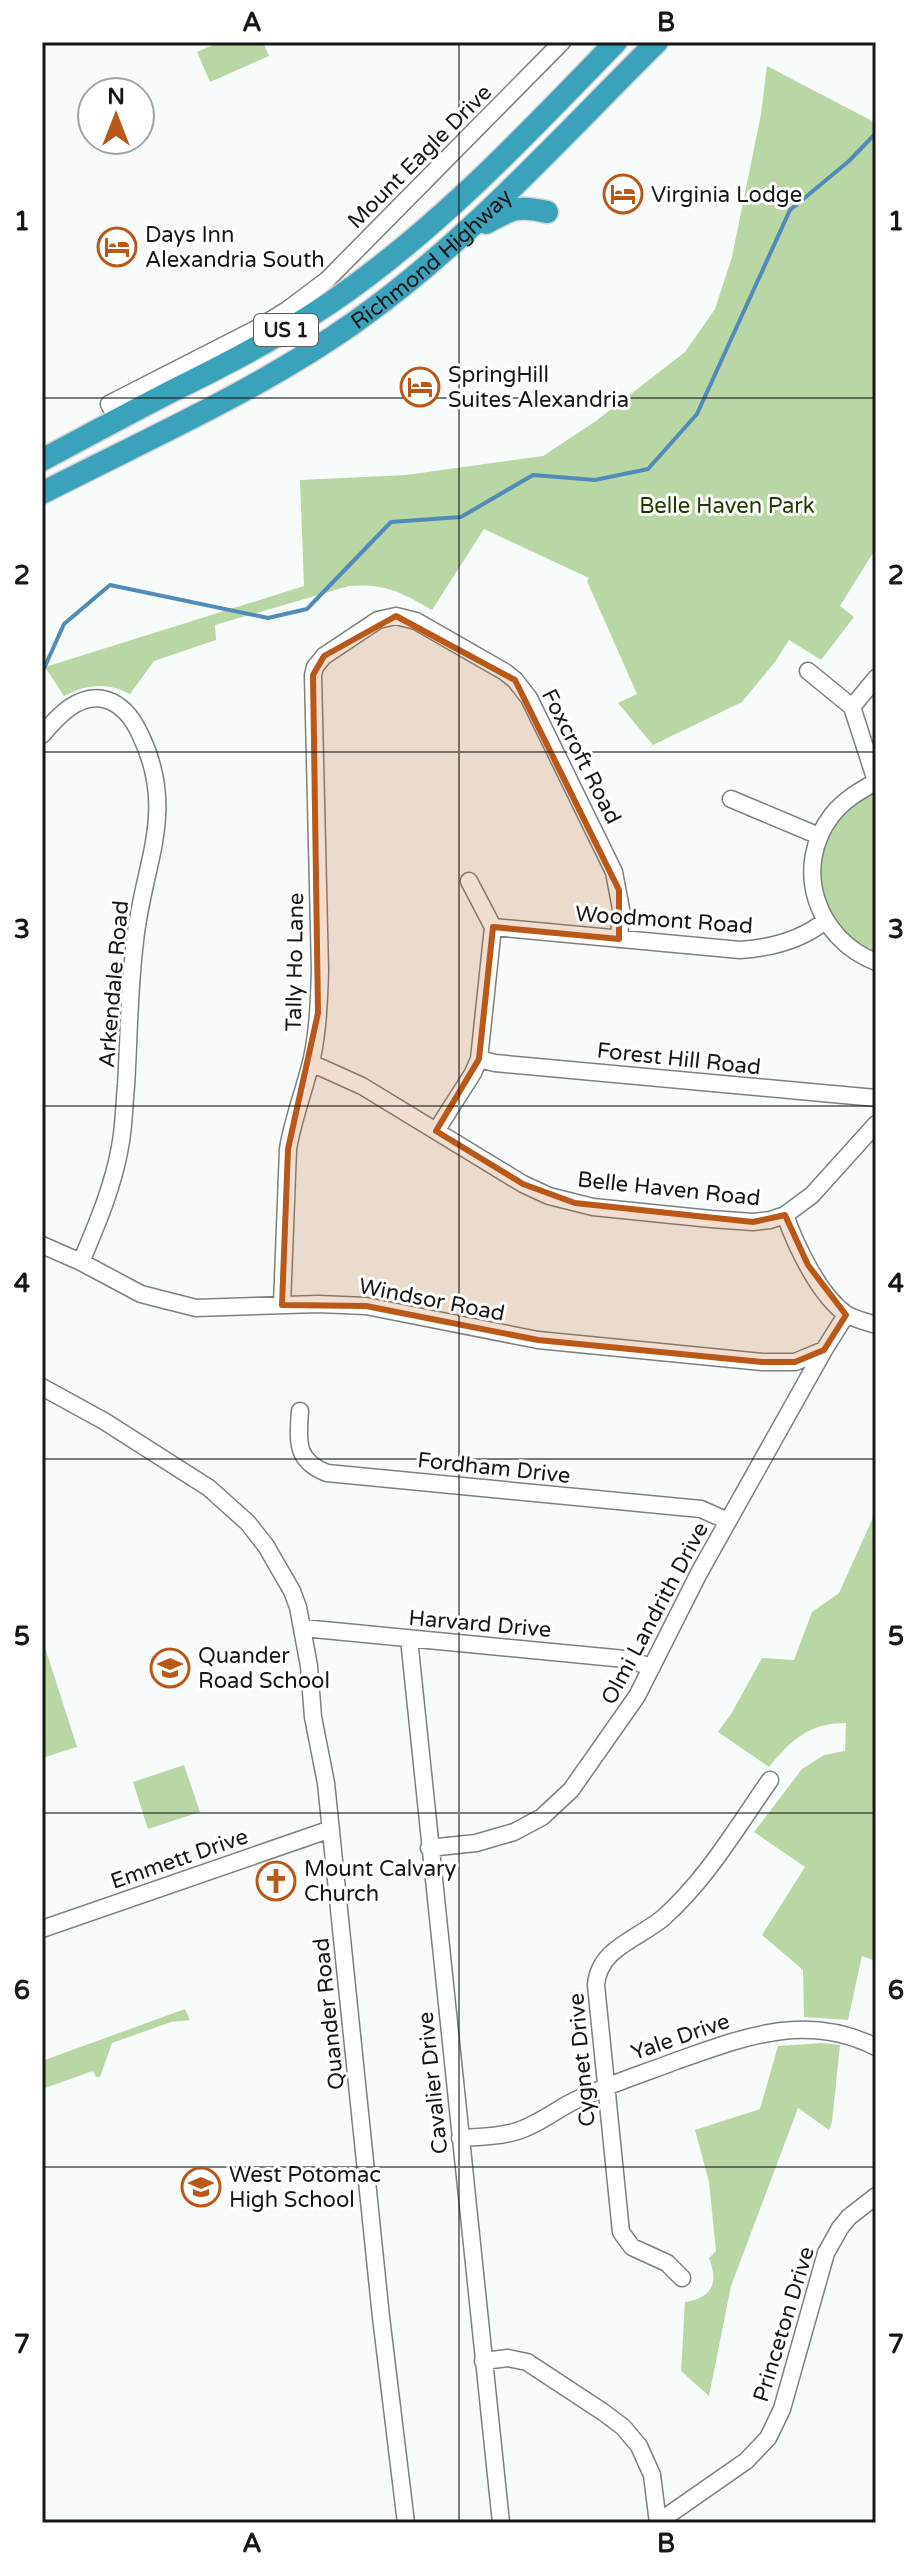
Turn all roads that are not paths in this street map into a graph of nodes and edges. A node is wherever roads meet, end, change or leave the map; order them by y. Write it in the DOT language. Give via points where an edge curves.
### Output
graph roads {
  1 [pos="562,42"];
  2 [pos="616,42"];
  3 [pos="657,42"];
  4 [pos="547,212"];
  5 [pos="461,238"];
  6 [pos="118,420"];
  7 [pos="42,460"];
  8 [pos="42,493"];
  9 [pos="354,636"];
  10 [pos="808,671"];
  11 [pos="876,678"];
  12 [pos="852,707"];
  13 [pos="42,735"];
  14 [pos="876,782"];
  15 [pos="731,799"];
  16 [pos="819,836"];
  17 [pos="469,881"];
  18 [pos="825,921"];
  19 [pos="493,927"];
  20 [pos="619,939"];
  21 [pos="876,962"];
  22 [pos="479,1059"];
  23 [pos="311,1063"];
  24 [pos="876,1098"];
  25 [pos="876,1124"];
  26 [pos="436,1131"];
  27 [pos="785,1215"];
  28 [pos="42,1245"];
  29 [pos="81,1262"];
  30 [pos="282,1305"];
  31 [pos="846,1315"];
  32 [pos="876,1325"];
  33 [pos="824,1350"];
  34 [pos="42,1387"];
  35 [pos="300,1411"];
  36 [pos="728,1521"];
  37 [pos="303,1628"];
  38 [pos="409,1639"];
  39 [pos="652,1667"];
  40 [pos="770,1780"];
  41 [pos="331,1829"];
  42 [pos="429,1848"];
  43 [pos="42,1929"];
  44 [pos="876,2047"];
  45 [pos="606,2087"];
  46 [pos="460,2138"];
  47 [pos="876,2196"];
  48 [pos="682,2278"];
  49 [pos="483,2361"];
  50 [pos="406,2523"];
  51 [pos="501,2523"];
  52 [pos="657,2523"];
  1 -- 6 [label="street, Mount Eagle Drive" via="327,280 256,329 109,404"];
  2 -- 6 [label="highway, Richmond Highway / US 1" via="450,208 367,276 243,356"];
  3 -- 5 [label="highway, Richmond Highway / US 1"];
  4 -- 5 [label="highway" via="511,209"];
  5 -- 8 [label="highway, Richmond Highway / US 1" via="354,323 279,370"];
  6 -- 7 [label="highway, Richmond Highway / US 1"];
  9 -- 20 [label="street, Foxcroft Road" via="388,617 408,618 515,680 529,698 614,872 621,909"];
  9 -- 23 [label="street, Tally Ho Lane" via="320,660 313,675 320,971"];
  10 -- 12 [label="street"];
  11 -- 12 [label="street"];
  12 -- 14 [label="street"];
  13 -- 29 [label="street, Arkendale Road" via="65,710 89,699 110,700 126,712 143,741 155,777 159,814 134,942 121,1145 101,1217"];
  14 -- 16 [label="street" via="841,805"];
  15 -- 16 [label="street"];
  16 -- 18 [label="street" via="812,880"];
  17 -- 19 [label="street"];
  18 -- 20 [label="street, Woodmont Road" via="763,949"];
  18 -- 21 [label="street" via="856,953"];
  19 -- 20 [label="street, Woodmont Road"];
  19 -- 22 [label="street"];
  22 -- 24 [label="street, Forest Hill Road"];
  22 -- 26 [label="street"];
  23 -- 26 [label="street, Belle Haven Road" via="362,1086"];
  23 -- 30 [label="street, Tally Ho Lane" via="288,1149"];
  25 -- 27 [label="street, Belle Haven Road" via="812,1195"];
  26 -- 27 [label="street, Belle Haven Road" via="523,1184 575,1203 753,1222"];
  27 -- 31 [label="street" via="808,1265"];
  28 -- 29 [label="street, Windsor Road"];
  29 -- 30 [label="street, Windsor Road" via="120,1284 177,1305"];
  30 -- 33 [label="street, Windsor Road" via="366,1306 538,1340 762,1362 795,1362"];
  31 -- 32 [label="street"];
  31 -- 33 [label="street, Olmi Landrith Drive"];
  33 -- 36 [label="street, Olmi Landrith Drive"];
  34 -- 37 [label="street, Quander Road" via="104,1421 229,1504 279,1566"];
  35 -- 36 [label="street, Fordham Drive" via="301,1450 310,1464 327,1473 701,1509"];
  36 -- 39 [label="street, Olmi Landrith Drive"];
  37 -- 38 [label="street, Harvard Drive"];
  37 -- 41 [label="street, Quander Road"];
  38 -- 39 [label="street, Harvard Drive" via="625,1659"];
  38 -- 42 [label="street, Cavalier Drive"];
  39 -- 42 [label="street, Olmi Landrith Drive" via="605,1744 551,1810 498,1838"];
  40 -- 45 [label="street, Cygnet Drive" via="688,1894 600,1965 596,1985"];
  41 -- 43 [label="street, Emmett Drive"];
  41 -- 50 [label="street, Quander Road"];
  42 -- 46 [label="street, Cavalier Drive"];
  44 -- 45 [label="street, Yale Drive" via="820,2031 774,2031 746,2036"];
  45 -- 46 [label="street, Yale Drive" via="516,2132"];
  45 -- 48 [label="street, Cygnet Drive" via="621,2232 632,2247 667,2263"];
  46 -- 49 [label="street, Cavalier Drive"];
  47 -- 52 [label="street, Princeton Drive" via="849,2217 826,2253 782,2409 768,2438 746,2461"];
  49 -- 51 [label="street, Cavalier Drive"];
  49 -- 52 [label="street" via="527,2362 623,2427 652,2475"];
}
